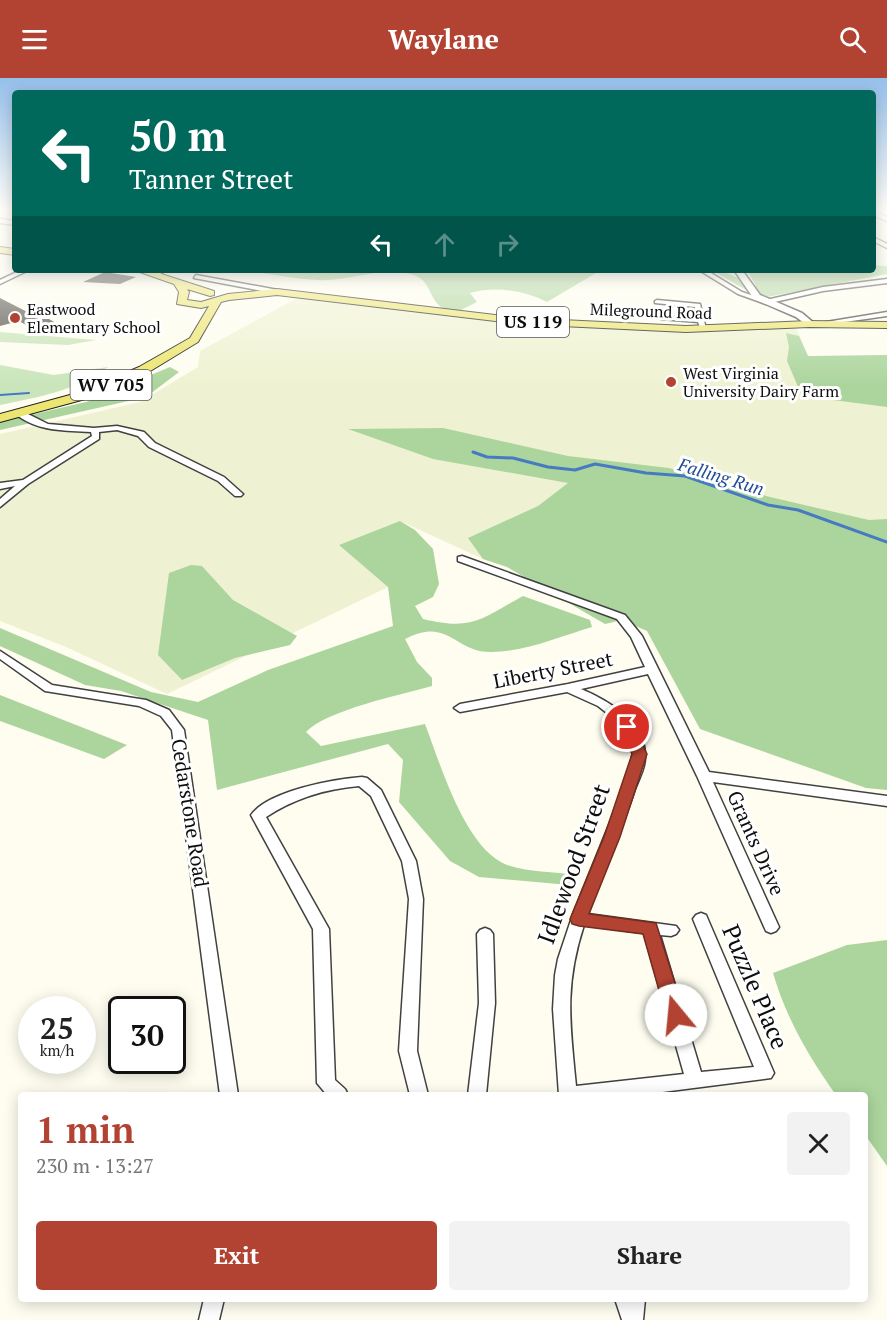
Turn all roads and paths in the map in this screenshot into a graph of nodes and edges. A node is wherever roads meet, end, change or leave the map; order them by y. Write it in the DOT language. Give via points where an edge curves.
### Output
graph roads {
  1 [pos="19,273"];
  2 [pos="162,273"];
  3 [pos="707,273"];
  4 [pos="740,273"];
  5 [pos="196,277"];
  6 [pos="0,280"];
  7 [pos="887,281"];
  8 [pos="177,282"];
  9 [pos="278,292"];
  10 [pos="319,296"];
  11 [pos="215,297"];
  12 [pos="186,301"];
  13 [pos="766,302"];
  14 [pos="887,314"];
  15 [pos="207,322"];
  16 [pos="665,323"];
  17 [pos="701,324"];
  18 [pos="811,324"];
  19 [pos="887,325"];
  20 [pos="21,414"];
  21 [pos="0,418"];
  22 [pos="94,430"];
  23 [pos="25,482"];
  24 [pos="0,486"];
  25 [pos="238,494"];
  26 [pos="0,504"];
  27 [pos="462,559"];
  28 [pos="0,654"];
  29 [pos="653,669"];
  30 [pos="568,688"];
  31 [pos="460,708"];
  32 [pos="704,776"];
  33 [pos="887,801"];
  34 [pos="579,919"];
  35 [pos="701,919"];
  36 [pos="771,927"];
  37 [pos="650,928"];
  38 [pos="671,930"];
  39 [pos="485,934"];
  40 [pos="695,1081"];
  41 [pos="229,1092"];
  42 [pos="336,1092"];
  43 [pos="417,1092"];
  44 [pos="477,1092"];
  45 [pos="568,1092"];
  46 [pos="595,1092"];
  47 [pos="213,1302"];
  48 [pos="626,1302"];
  49 [pos="635,1302"];
  50 [pos="209,1320"];
  51 [pos="633,1320"];
  1 -- 6 [label="street"];
  2 -- 8 [label="main road, Mileground Road / US 119"];
  3 -- 13 [label="street" via="746,296"];
  4 -- 13 [label="street" via="757,297"];
  5 -- 9 [label="street, Mileground Road"];
  7 -- 13 [label="street" via="823,289"];
  8 -- 11 [label="main road, Mileground Road / US 119"];
  8 -- 12 [label="main road"];
  9 -- 10 [label="main road, Mileground Road / US 119"];
  9 -- 11 [label="main road, Mileground Road / US 119"];
  10 -- 15 [label="main road" via="270,295 237,300 223,306"];
  10 -- 16 [label="main road, Mileground Road / US 119" via="481,318"];
  11 -- 12 [label="main road"];
  11 -- 15 [label="main road, WV 705"];
  12 -- 15 [label="main road"];
  13 -- 18 [label="street" via="800,315"];
  14 -- 18 [label="street"];
  15 -- 20 [label="main road, WV 705" via="183,348 129,378"];
  16 -- 17 [label="main road, Mileground Road / US 119"];
  16 -- 17 [label="street" via="656,299 698,305"];
  17 -- 18 [label="main road, Mileground Road / US 119"];
  18 -- 19 [label="main road, US 119"];
  20 -- 21 [label="main road, WV 705"];
  20 -- 22 [label="street" via="49,429"];
  22 -- 23 [label="street" via="96,437"];
  22 -- 25 [label="street" via="117,428 141,434 152,445 221,479"];
  23 -- 24 [label="street"];
  23 -- 26 [label="street"];
  27 -- 29 [label="street, Grants Drive" via="621,617"];
  28 -- 41 [label="street, Cedarstone Road" via="49,688 142,703 165,713 178,730"];
  29 -- 30 [label="street, Liberty Street"];
  29 -- 32 [label="street, Grants Drive"];
  30 -- 31 [label="street, Liberty Street"];
  30 -- 34 [label="street, Idlewood Street" via="602,701 621,717 640,754"];
  32 -- 33 [label="street"];
  32 -- 36 [label="street, Grants Drive"];
  34 -- 37 [label="street"];
  34 -- 45 [label="street, Idlewood Street" via="561,987"];
  35 -- 40 [label="street, Puzzle Place" via="765,1073"];
  37 -- 38 [label="street"];
  37 -- 40 [label="street"];
  39 -- 44 [label="street" via="487,1003"];
  40 -- 46 [label="street"];
  42 -- 43 [label="street" via="326,1083 321,929 258,815 282,799 311,789 331,783 362,782 376,793 409,861 416,899 408,1051"];
  47 -- 50 [label="street"];
  48 -- 51 [label="street"];
  49 -- 51 [label="street"];
}
